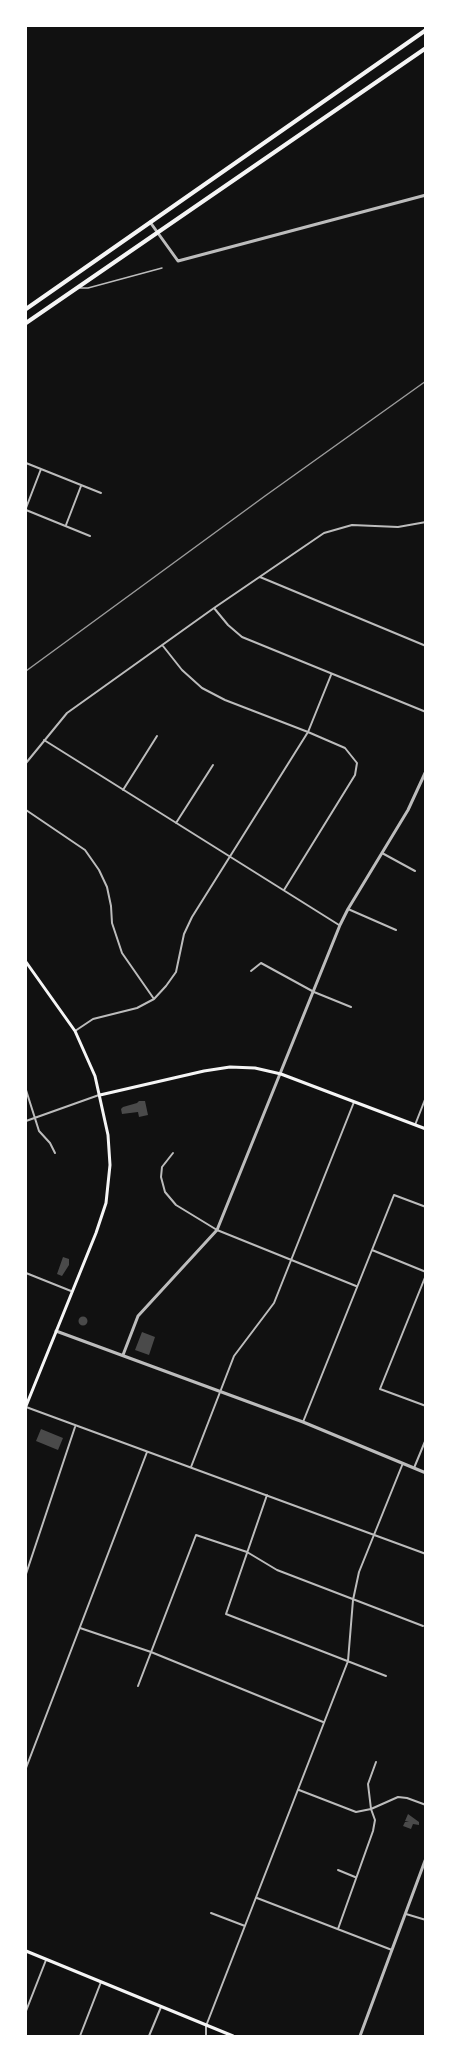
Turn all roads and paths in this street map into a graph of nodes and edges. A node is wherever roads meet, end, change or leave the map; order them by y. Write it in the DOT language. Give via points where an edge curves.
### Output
graph roads {
  1 [pos="426,30"];
  2 [pos="426,48"];
  3 [pos="426,195"];
  4 [pos="150,222"];
  5 [pos="157,232"];
  6 [pos="162,268"];
  7 [pos="77,287"];
  8 [pos="26,309"];
  9 [pos="26,323"];
  10 [pos="26,463"];
  11 [pos="41,469"];
  12 [pos="81,485"];
  13 [pos="101,493"];
  14 [pos="26,509"];
  15 [pos="426,522"];
  16 [pos="66,525"];
  17 [pos="90,536"];
  18 [pos="260,577"];
  19 [pos="214,608"];
  20 [pos="163,646"];
  21 [pos="426,646"];
  22 [pos="331,675"];
  23 [pos="426,712"];
  24 [pos="308,732"];
  25 [pos="157,736"];
  26 [pos="44,740"];
  27 [pos="26,763"];
  28 [pos="213,765"];
  29 [pos="426,771"];
  30 [pos="420,785"];
  31 [pos="426,787"];
  32 [pos="123,790"];
  33 [pos="26,810"];
  34 [pos="176,823"];
  35 [pos="382,854"];
  36 [pos="230,857"];
  37 [pos="415,871"];
  38 [pos="284,890"];
  39 [pos="348,909"];
  40 [pos="340,925"];
  41 [pos="396,930"];
  42 [pos="26,962"];
  43 [pos="251,971"];
  44 [pos="314,992"];
  45 [pos="153,999"];
  46 [pos="351,1007"];
  47 [pos="75,1030"];
  48 [pos="281,1074"];
  49 [pos="26,1090"];
  50 [pos="100,1095"];
  51 [pos="426,1097"];
  52 [pos="354,1102"];
  53 [pos="35,1119"];
  54 [pos="26,1121"];
  55 [pos="415,1125"];
  56 [pos="426,1129"];
  57 [pos="55,1153"];
  58 [pos="173,1153"];
  59 [pos="426,1207"];
  60 [pos="217,1230"];
  61 [pos="371,1250"];
  62 [pos="292,1260"];
  63 [pos="26,1273"];
  64 [pos="426,1273"];
  65 [pos="356,1286"];
  66 [pos="71,1291"];
  67 [pos="56,1331"];
  68 [pos="123,1355"];
  69 [pos="220,1391"];
  70 [pos="426,1406"];
  71 [pos="26,1407"];
  72 [pos="303,1422"];
  73 [pos="75,1427"];
  74 [pos="426,1439"];
  75 [pos="147,1452"];
  76 [pos="403,1463"];
  77 [pos="191,1467"];
  78 [pos="414,1468"];
  79 [pos="426,1473"];
  80 [pos="267,1495"];
  81 [pos="374,1534"];
  82 [pos="247,1552"];
  83 [pos="426,1554"];
  84 [pos="26,1574"];
  85 [pos="353,1600"];
  86 [pos="423,1626"];
  87 [pos="80,1628"];
  88 [pos="151,1652"];
  89 [pos="348,1661"];
  90 [pos="386,1676"];
  91 [pos="138,1686"];
  92 [pos="324,1722"];
  93 [pos="376,1761"];
  94 [pos="26,1768"];
  95 [pos="299,1790"];
  96 [pos="426,1805"];
  97 [pos="371,1809"];
  98 [pos="426,1858"];
  99 [pos="338,1870"];
  100 [pos="355,1877"];
  101 [pos="257,1898"];
  102 [pos="211,1913"];
  103 [pos="405,1914"];
  104 [pos="426,1920"];
  105 [pos="246,1927"];
  106 [pos="338,1929"];
  107 [pos="392,1950"];
  108 [pos="26,1951"];
  109 [pos="46,1960"];
  110 [pos="101,1982"];
  111 [pos="161,2007"];
  112 [pos="26,2011"];
  113 [pos="206,2026"];
  114 [pos="80,2037"];
  115 [pos="149,2037"];
  116 [pos="206,2037"];
  117 [pos="234,2037"];
  118 [pos="360,2037"];
  1 -- 4 [label="highway"];
  2 -- 5 [label="highway"];
  3 -- 5 [label="street" via="178,261"];
  4 -- 5 [label="street"];
  4 -- 8 [label="highway"];
  5 -- 7 [label="highway"];
  6 -- 7 [label="lane" via="88,288"];
  7 -- 9 [label="highway"];
  10 -- 11 [label="street"];
  11 -- 12 [label="street"];
  11 -- 14 [label="street"];
  12 -- 13 [label="street"];
  12 -- 16 [label="street"];
  14 -- 16 [label="street"];
  15 -- 18 [label="street" via="398,527 352,525 324,533"];
  16 -- 17 [label="street"];
  18 -- 19 [label="street"];
  18 -- 21 [label="street"];
  19 -- 20 [label="street"];
  19 -- 22 [label="street" via="242,637"];
  20 -- 24 [label="street" via="202,688"];
  20 -- 26 [label="street" via="68,713"];
  22 -- 23 [label="street"];
  22 -- 24 [label="street"];
  24 -- 36 [label="street"];
  24 -- 38 [label="street" via="345,748 357,763 355,775"];
  25 -- 32 [label="street"];
  26 -- 27 [label="street"];
  26 -- 32 [label="street"];
  28 -- 34 [label="street"];
  29 -- 30 [label="street"];
  30 -- 31 [label="street"];
  30 -- 35 [label="street"];
  32 -- 34 [label="street"];
  33 -- 45 [label="street" via="85,850 99,870 107,887 112,923 122,953"];
  34 -- 36 [label="street"];
  35 -- 37 [label="street"];
  35 -- 39 [label="street"];
  36 -- 38 [label="street"];
  36 -- 45 [label="street" via="184,934 176,972"];
  38 -- 40 [label="street"];
  39 -- 40 [label="street"];
  39 -- 41 [label="street"];
  40 -- 44 [label="street"];
  42 -- 47 [label="main road"];
  43 -- 44 [label="street" via="261,963"];
  44 -- 46 [label="street"];
  44 -- 48 [label="street"];
  45 -- 47 [label="street" via="137,1008 93,1019"];
  47 -- 50 [label="main road"];
  48 -- 50 [label="main road" via="230,1067"];
  48 -- 52 [label="main road"];
  48 -- 60 [label="street"];
  49 -- 53 [label="street"];
  50 -- 53 [label="street"];
  50 -- 66 [label="main road" via="108,1135 106,1203"];
  51 -- 55 [label="street"];
  52 -- 55 [label="main road"];
  52 -- 62 [label="street"];
  53 -- 54 [label="street"];
  53 -- 57 [label="street"];
  55 -- 56 [label="main road"];
  58 -- 60 [label="street" via="162,1167 165,1192 176,1205"];
  59 -- 61 [label="street" via="394,1194"];
  60 -- 62 [label="street"];
  60 -- 68 [label="street" via="138,1316"];
  61 -- 64 [label="street"];
  61 -- 65 [label="street"];
  62 -- 65 [label="street"];
  62 -- 69 [label="street" via="274,1303 234,1356"];
  63 -- 66 [label="street"];
  64 -- 70 [label="street" via="380,1389"];
  65 -- 72 [label="street"];
  66 -- 67 [label="main road"];
  67 -- 68 [label="street"];
  67 -- 71 [label="main road"];
  68 -- 69 [label="street"];
  69 -- 72 [label="street"];
  69 -- 77 [label="street"];
  71 -- 73 [label="street"];
  72 -- 76 [label="street"];
  73 -- 75 [label="street"];
  73 -- 84 [label="street"];
  74 -- 78 [label="street"];
  75 -- 77 [label="street"];
  75 -- 87 [label="street"];
  76 -- 78 [label="street"];
  76 -- 81 [label="street"];
  77 -- 80 [label="street"];
  78 -- 79 [label="street"];
  80 -- 81 [label="street"];
  80 -- 82 [label="street"];
  81 -- 83 [label="street"];
  81 -- 85 [label="street"];
  82 -- 85 [label="street" via="277,1570"];
  82 -- 88 [label="street" via="196,1535"];
  82 -- 89 [label="street" via="226,1614"];
  85 -- 86 [label="street"];
  85 -- 89 [label="street"];
  87 -- 88 [label="street"];
  87 -- 94 [label="street"];
  88 -- 91 [label="street"];
  88 -- 92 [label="street"];
  89 -- 90 [label="street"];
  89 -- 92 [label="street"];
  92 -- 95 [label="street"];
  93 -- 97 [label="street" via="368,1784"];
  95 -- 97 [label="street" via="356,1812"];
  95 -- 101 [label="street"];
  96 -- 97 [label="street" via="398,1797"];
  97 -- 100 [label="street" via="373,1831"];
  98 -- 103 [label="street"];
  99 -- 100 [label="street"];
  100 -- 106 [label="street"];
  101 -- 105 [label="street"];
  101 -- 106 [label="street"];
  102 -- 105 [label="street"];
  103 -- 104 [label="street"];
  103 -- 107 [label="street"];
  105 -- 113 [label="street"];
  106 -- 107 [label="street"];
  107 -- 118 [label="street"];
  108 -- 109 [label="main road"];
  109 -- 110 [label="main road"];
  109 -- 112 [label="street"];
  110 -- 111 [label="main road"];
  110 -- 114 [label="street"];
  111 -- 113 [label="main road"];
  111 -- 115 [label="street"];
  113 -- 116 [label="street"];
  113 -- 117 [label="main road"];
}
